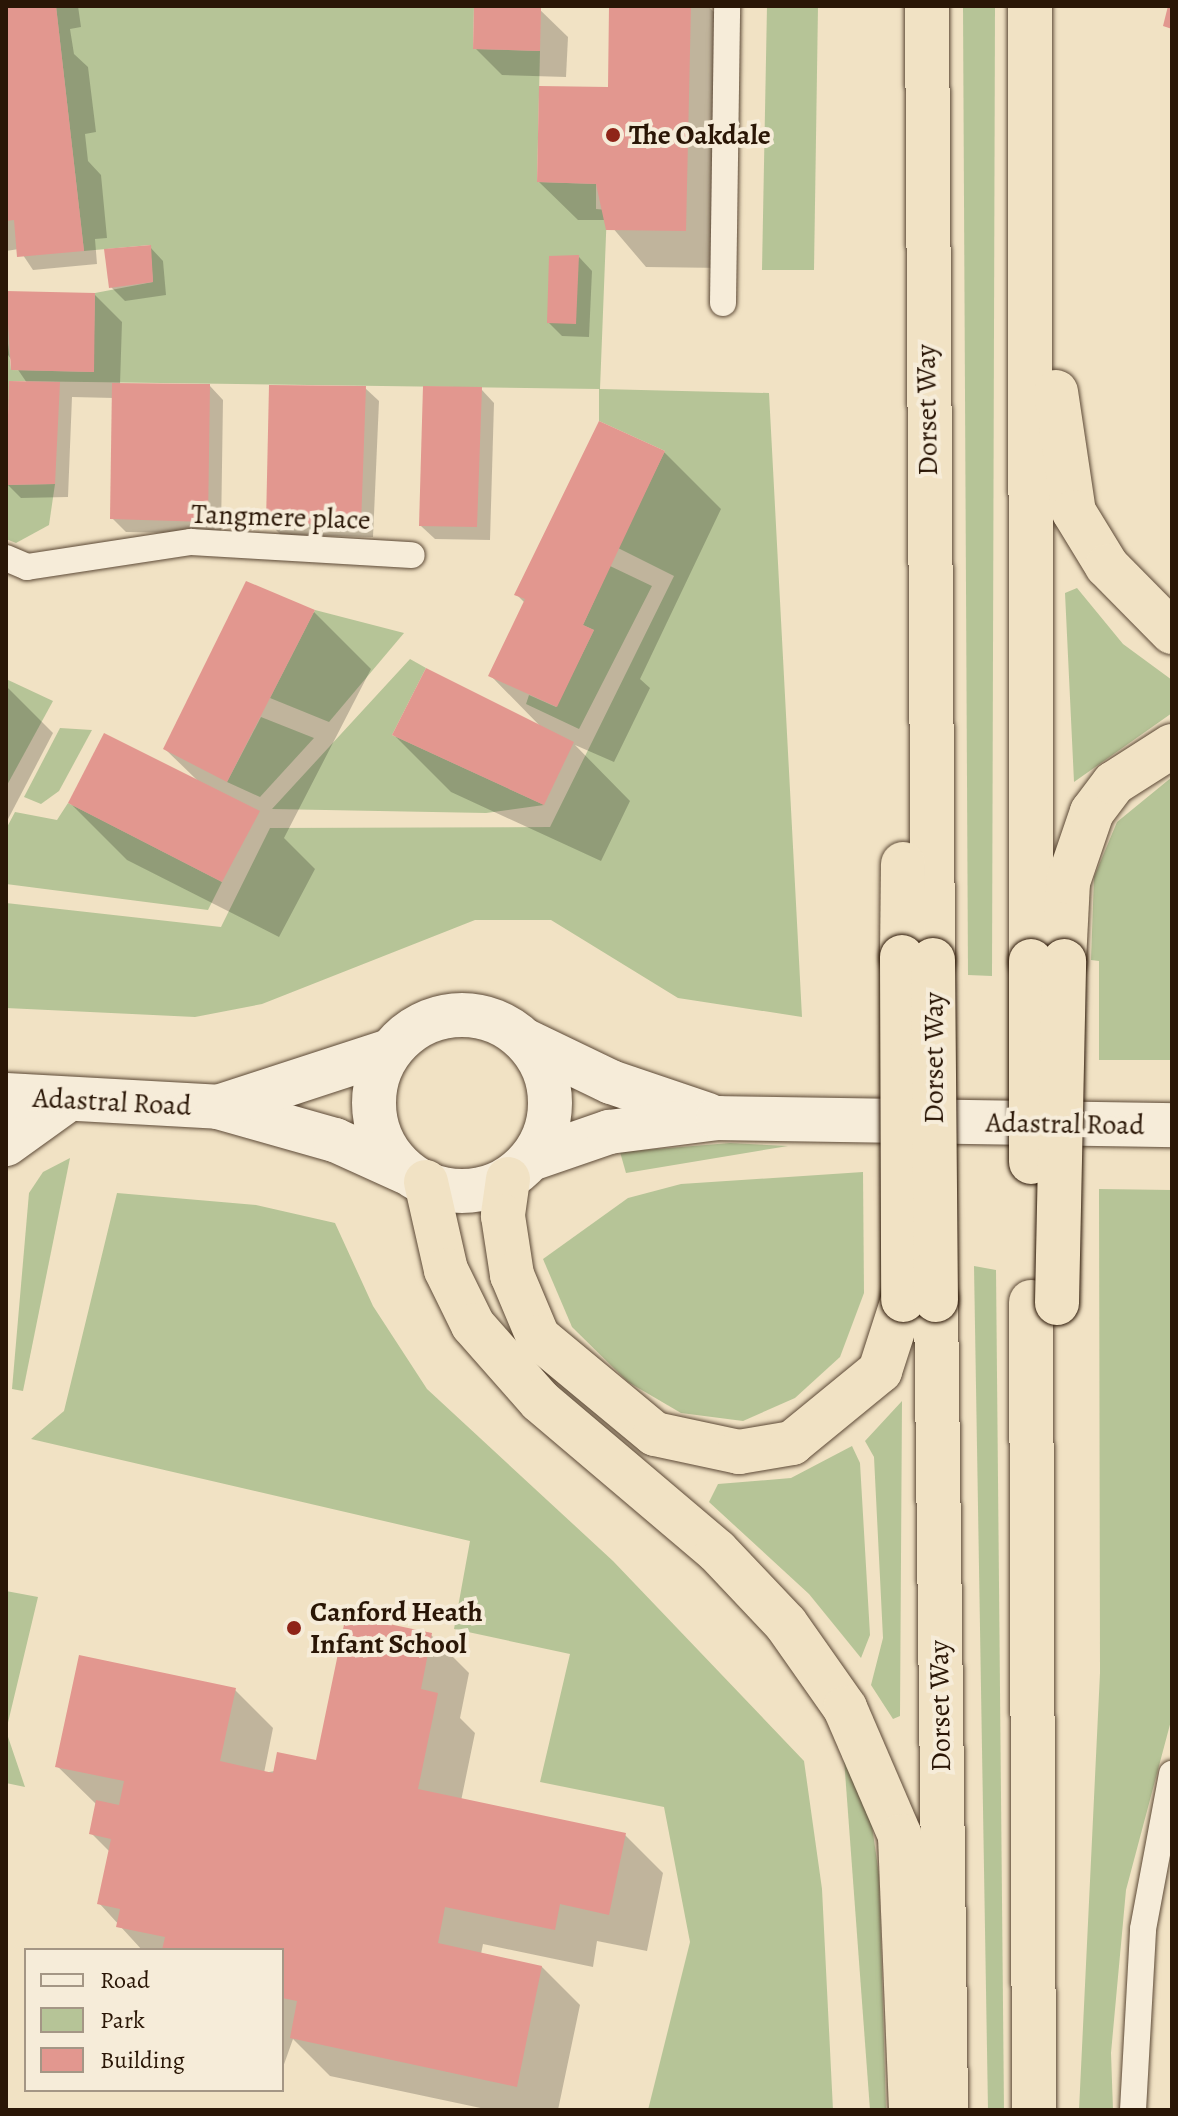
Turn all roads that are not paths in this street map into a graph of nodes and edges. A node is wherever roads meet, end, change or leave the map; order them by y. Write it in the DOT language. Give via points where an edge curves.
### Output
graph roads {
  1 [pos="727,6"];
  2 [pos="927,6"];
  3 [pos="1033,6"];
  4 [pos="723,303"];
  5 [pos="412,555"];
  6 [pos="6,558"];
  7 [pos="1172,632"];
  8 [pos="1172,746"];
  9 [pos="1048,961"];
  10 [pos="526,1041"];
  11 [pos="389,1051"];
  12 [pos="6,1095"];
  13 [pos="66,1101"];
  14 [pos="218,1107"];
  15 [pos="718,1118"];
  16 [pos="1172,1125"];
  17 [pos="6,1144"];
  18 [pos="520,1169"];
  19 [pos="416,1177"];
  20 [pos="919,1300"];
  21 [pos="1172,1774"];
  22 [pos="911,2110"];
  23 [pos="946,2110"];
  24 [pos="1036,2110"];
  25 [pos="1133,2110"];
  1 -- 4 [label="lane"];
  2 -- 20 [label="highway, Dorset Way, bridge" via="917,958"];
  3 -- 7 [label="highway" via="1058,436 1074,512 1107,566"];
  3 -- 9 [label="highway"];
  5 -- 6 [label="lane, Tangmere place" via="191,542 27,567"];
  8 -- 9 [label="highway" via="1114,783 1092,812"];
  9 -- 24 [label="highway, bridge"];
  10 -- 11 [label="street, Adastral Road" via="493,1019 456,1014 422,1022"];
  10 -- 15 [label="street, Adastral Road" via="611,1082"];
  10 -- 18 [label="street, Adastral Road" via="546,1072 550,1100 546,1131"];
  11 -- 14 [label="street, Adastral Road"];
  11 -- 19 [label="street, Adastral Road" via="374,1084 373,1110 389,1153"];
  12 -- 13 [label="street, Adastral Road"];
  13 -- 14 [label="street, Adastral Road"];
  13 -- 17 [label="street"];
  14 -- 19 [label="street, Adastral Road" via="335,1140"];
  15 -- 16 [label="street, Adastral Road"];
  15 -- 18 [label="street, Adastral Road" via="609,1132"];
  18 -- 19 [label="street, Adastral Road" via="476,1191"];
  18 -- 20 [label="highway" via="503,1216 512,1275 538,1337 655,1434 739,1452 792,1443 880,1371"];
  19 -- 22 [label="highway" via="446,1270 482,1337 540,1401 717,1551 786,1624 845,1708 900,1836"];
  20 -- 23 [label="highway, Dorset Way"];
  21 -- 25 [label="lane" via="1143,1929"];
}
